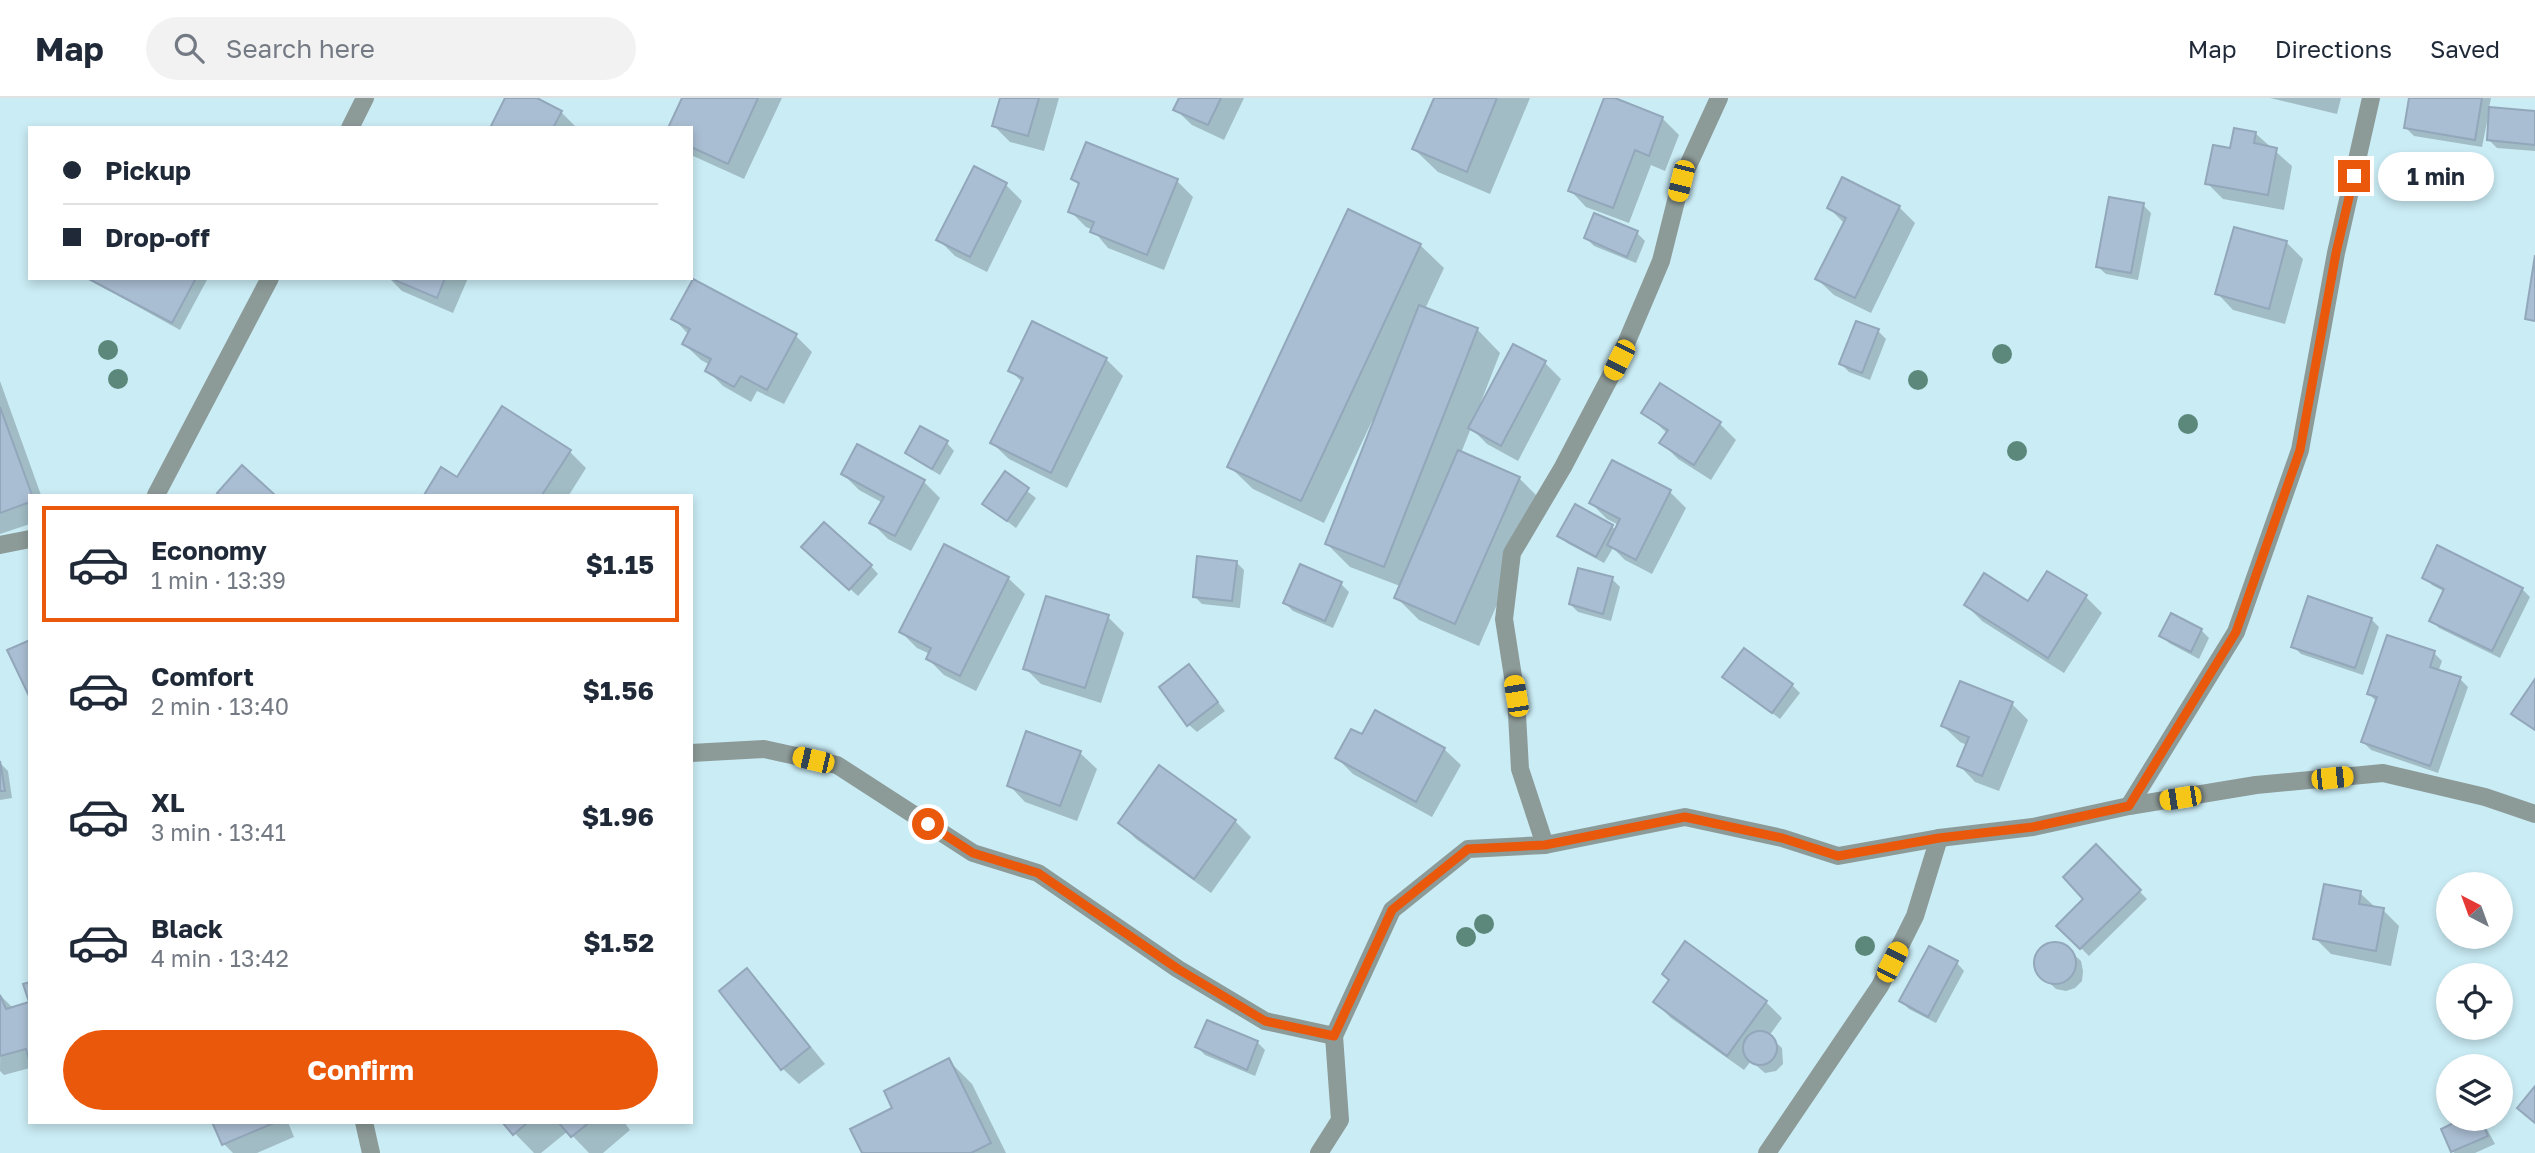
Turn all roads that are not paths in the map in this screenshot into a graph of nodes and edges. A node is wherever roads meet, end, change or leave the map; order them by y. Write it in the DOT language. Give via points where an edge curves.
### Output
graph roads {
  1 [pos="365,98"];
  2 [pos="1720,98"];
  3 [pos="2371,98"];
  4 [pos="350,126"];
  5 [pos="270,280"];
  6 [pos="157,494"];
  7 [pos="28,539"];
  8 [pos="0,545"];
  9 [pos="693,753"];
  10 [pos="2129,806"];
  11 [pos="2535,814"];
  12 [pos="1939,838"];
  13 [pos="1545,845"];
  14 [pos="1334,1036"];
  15 [pos="365,1124"];
  16 [pos="371,1153"];
  17 [pos="1319,1153"];
  18 [pos="1767,1153"];
  1 -- 4 [label="street"];
  2 -- 13 [label="street" via="1681,181 1661,261 1619,360 1512,553 1504,619 1516,696 1520,769"];
  3 -- 10 [label="street" via="2336,253 2300,450 2236,632"];
  5 -- 6 [label="street"];
  7 -- 8 [label="street"];
  9 -- 14 [label="street" via="764,748 837,765 973,853 1038,873 1178,969 1265,1021"];
  10 -- 11 [label="street" via="2256,785 2383,773"];
  10 -- 12 [label="street" via="2033,827"];
  12 -- 13 [label="street" via="1838,856 1782,838 1685,817"];
  12 -- 18 [label="street" via="1915,916 1880,986"];
  13 -- 14 [label="street" via="1468,849 1392,910"];
  14 -- 17 [label="street" via="1340,1120"];
  15 -- 16 [label="street"];
}
